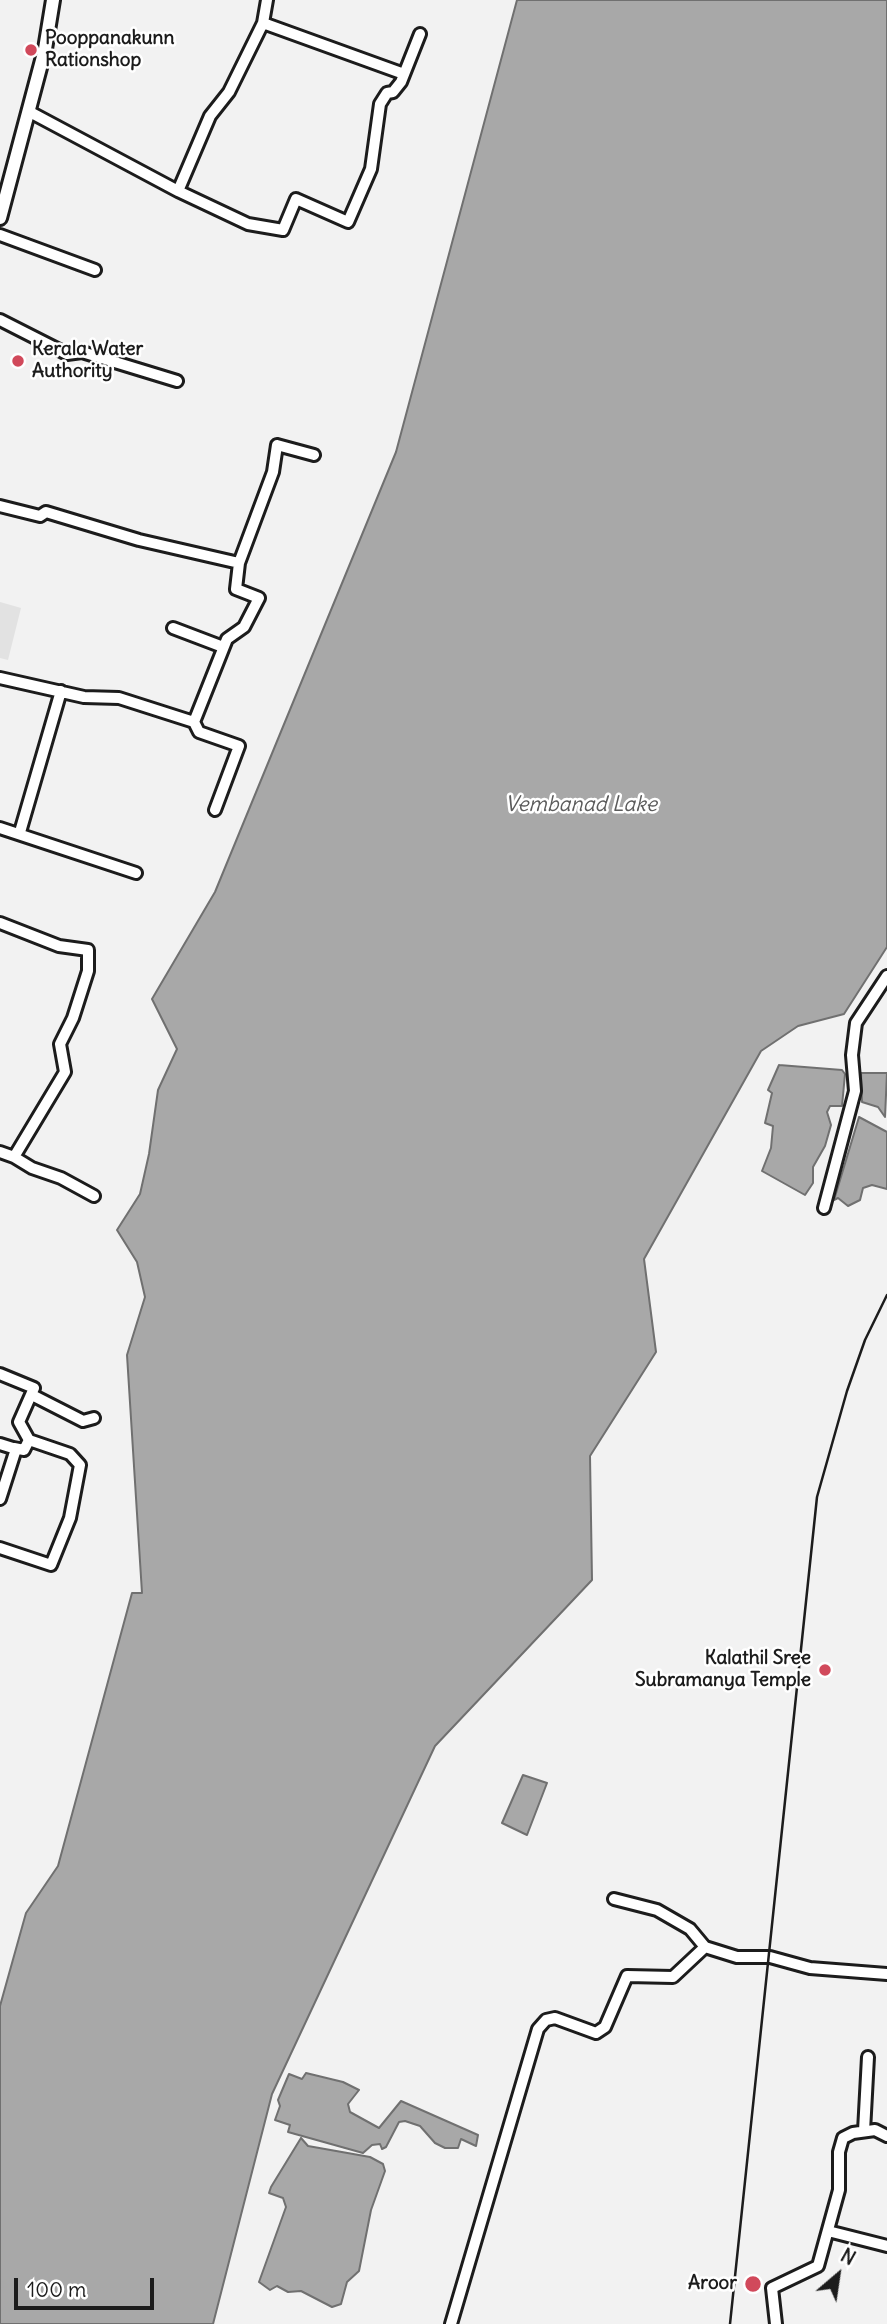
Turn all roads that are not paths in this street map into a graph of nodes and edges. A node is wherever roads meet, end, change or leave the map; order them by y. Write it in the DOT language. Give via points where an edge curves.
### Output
graph roads {
  1 [pos="53,0"];
  2 [pos="267,0"];
  3 [pos="264,23"];
  4 [pos="419,34"];
  5 [pos="404,74"];
  6 [pos="28,111"];
  7 [pos="177,191"];
  8 [pos="0,218"];
  9 [pos="0,235"];
  10 [pos="95,270"];
  11 [pos="0,320"];
  12 [pos="177,381"];
  13 [pos="314,455"];
  14 [pos="0,506"];
  15 [pos="239,563"];
  16 [pos="173,628"];
  17 [pos="223,647"];
  18 [pos="0,678"];
  19 [pos="61,691"];
  20 [pos="194,722"];
  21 [pos="215,810"];
  22 [pos="0,828"];
  23 [pos="20,832"];
  24 [pos="136,873"];
  25 [pos="0,923"];
  26 [pos="887,976"];
  27 [pos="0,1152"];
  28 [pos="15,1157"];
  29 [pos="94,1196"];
  30 [pos="824,1208"];
  31 [pos="0,1374"];
  32 [pos="32,1395"];
  33 [pos="94,1418"];
  34 [pos="29,1440"];
  35 [pos="0,1444"];
  36 [pos="14,1448"];
  37 [pos="0,1499"];
  38 [pos="0,1548"];
  39 [pos="614,1899"];
  40 [pos="705,1947"];
  41 [pos="887,1974"];
  42 [pos="868,2057"];
  43 [pos="864,2131"];
  44 [pos="887,2136"];
  45 [pos="828,2231"];
  46 [pos="887,2246"];
  47 [pos="451,2324"];
  48 [pos="776,2324"];
  1 -- 6 [label="main road"];
  2 -- 3 [label="street"];
  3 -- 5 [label="street"];
  3 -- 7 [label="street" via="229,92 210,116"];
  4 -- 5 [label="street"];
  5 -- 7 [label="street" via="380,104 370,169 348,222 296,199 283,230 248,224"];
  6 -- 7 [label="street"];
  6 -- 8 [label="main road"];
  9 -- 10 [label="street"];
  11 -- 12 [label="street" via="67,354 82,352"];
  13 -- 15 [label="street" via="277,445 273,472"];
  14 -- 15 [label="street" via="40,516 46,512"];
  15 -- 17 [label="street" via="236,589 259,598 244,627"];
  16 -- 17 [label="street"];
  17 -- 20 [label="street"];
  18 -- 19 [label="street"];
  19 -- 20 [label="street" via="119,698"];
  19 -- 23 [label="street"];
  20 -- 21 [label="street" via="199,733 239,746"];
  22 -- 23 [label="street"];
  23 -- 24 [label="street"];
  25 -- 28 [label="street" via="59,946 88,950 88,971 60,1044 65,1072"];
  26 -- 30 [label="street" via="856,1023 852,1055 855,1091"];
  27 -- 28 [label="street"];
  28 -- 29 [label="street"];
  31 -- 32 [label="street" via="34,1388"];
  32 -- 33 [label="street" via="83,1421"];
  32 -- 34 [label="street" via="19,1422"];
  34 -- 36 [label="street" via="24,1450"];
  34 -- 38 [label="street" via="70,1454 80,1465 70,1518 51,1565"];
  35 -- 36 [label="street"];
  36 -- 37 [label="street"];
  39 -- 40 [label="street" via="657,1910 690,1929"];
  40 -- 41 [label="street" via="737,1957 769,1957 810,1968"];
  40 -- 47 [label="street" via="673,1977 626,1976 605,2027 596,2033 555,2018 538,2029"];
  42 -- 43 [label="street"];
  43 -- 44 [label="street"];
  43 -- 45 [label="street" via="843,2138 839,2190"];
  45 -- 46 [label="street"];
  45 -- 48 [label="street" via="818,2266 772,2288"];
}
